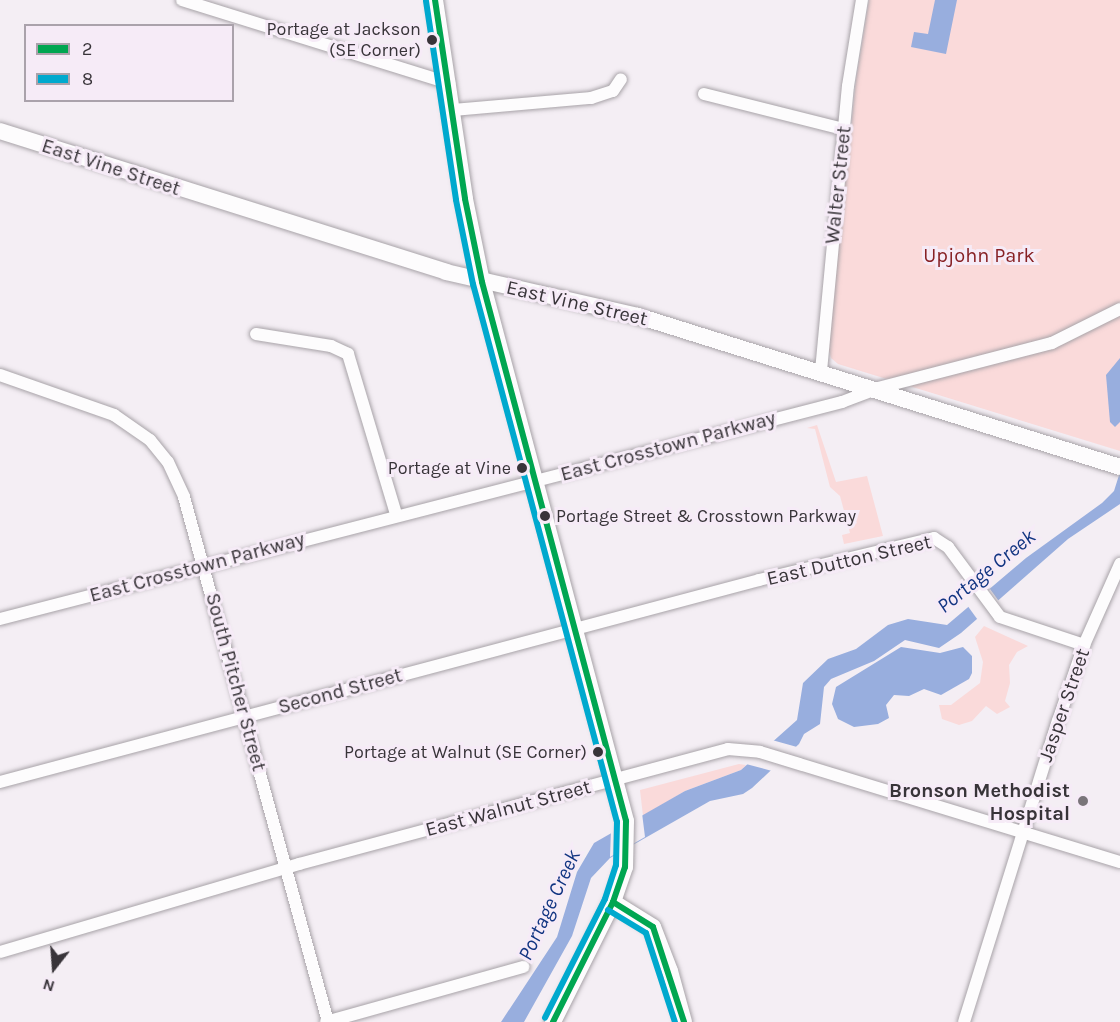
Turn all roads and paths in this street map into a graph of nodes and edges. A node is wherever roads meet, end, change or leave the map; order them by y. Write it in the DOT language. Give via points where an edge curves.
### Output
graph roads {
  1 [pos="185,0"];
  2 [pos="435,0"];
  3 [pos="862,0"];
  4 [pos="621,79"];
  5 [pos="449,83"];
  6 [pos="704,94"];
  7 [pos="453,110"];
  8 [pos="843,129"];
  9 [pos="0,131"];
  10 [pos="482,282"];
  11 [pos="1120,309"];
  12 [pos="256,334"];
  13 [pos="820,371"];
  14 [pos="0,375"];
  15 [pos="878,388"];
  16 [pos="1120,467"];
  17 [pos="535,478"];
  18 [pos="396,514"];
  19 [pos="1120,564"];
  20 [pos="204,567"];
  21 [pos="0,619"];
  22 [pos="576,628"];
  23 [pos="1084,645"];
  24 [pos="245,717"];
  25 [pos="616,780"];
  26 [pos="0,782"];
  27 [pos="1021,832"];
  28 [pos="1120,862"];
  29 [pos="286,867"];
  30 [pos="613,902"];
  31 [pos="0,952"];
  32 [pos="523,967"];
  33 [pos="327,1022"];
  34 [pos="553,1022"];
  35 [pos="684,1022"];
  36 [pos="964,1022"];
  1 -- 5 [label="street"];
  2 -- 5 [label="street"];
  3 -- 8 [label="street, Walter Street"];
  4 -- 7 [label="street" via="613,91 591,98"];
  5 -- 7 [label="street"];
  6 -- 8 [label="street"];
  7 -- 10 [label="street"];
  8 -- 13 [label="street, Walter Street"];
  9 -- 10 [label="street, East Vine Street"];
  10 -- 13 [label="street, East Vine Street" via="583,301"];
  10 -- 17 [label="street"];
  11 -- 15 [label="street, East Crosstown Parkway" via="1052,343"];
  12 -- 18 [label="street" via="331,346 348,354"];
  13 -- 15 [label="street, East Vine Street"];
  14 -- 20 [label="street, South Pitcher Street" via="114,415 150,440 168,462 184,495"];
  15 -- 16 [label="street, East Vine Street"];
  15 -- 17 [label="street, East Crosstown Parkway" via="842,402 635,457"];
  17 -- 18 [label="street, East Crosstown Parkway"];
  17 -- 22 [label="street"];
  18 -- 20 [label="street, East Crosstown Parkway"];
  19 -- 23 [label="street, Jasper Street"];
  20 -- 21 [label="street, East Crosstown Parkway"];
  20 -- 24 [label="street, South Pitcher Street"];
  22 -- 23 [label="street, East Dutton Street" via="934,538 948,547 992,609 1010,621"];
  22 -- 24 [label="street, Second Street"];
  22 -- 25 [label="street"];
  23 -- 27 [label="street, Jasper Street"];
  24 -- 26 [label="street, Second Street"];
  24 -- 29 [label="street, South Pitcher Street"];
  25 -- 27 [label="street, East Walnut Street" via="728,749 760,752"];
  25 -- 29 [label="street, East Walnut Street"];
  25 -- 30 [label="street" via="628,847"];
  27 -- 28 [label="street, East Walnut Street"];
  27 -- 36 [label="street, Jasper Street"];
  29 -- 31 [label="street, East Walnut Street"];
  29 -- 33 [label="street, South Pitcher Street"];
  30 -- 34 [label="street"];
  30 -- 35 [label="street" via="653,927"];
  32 -- 33 [label="street"];
}
